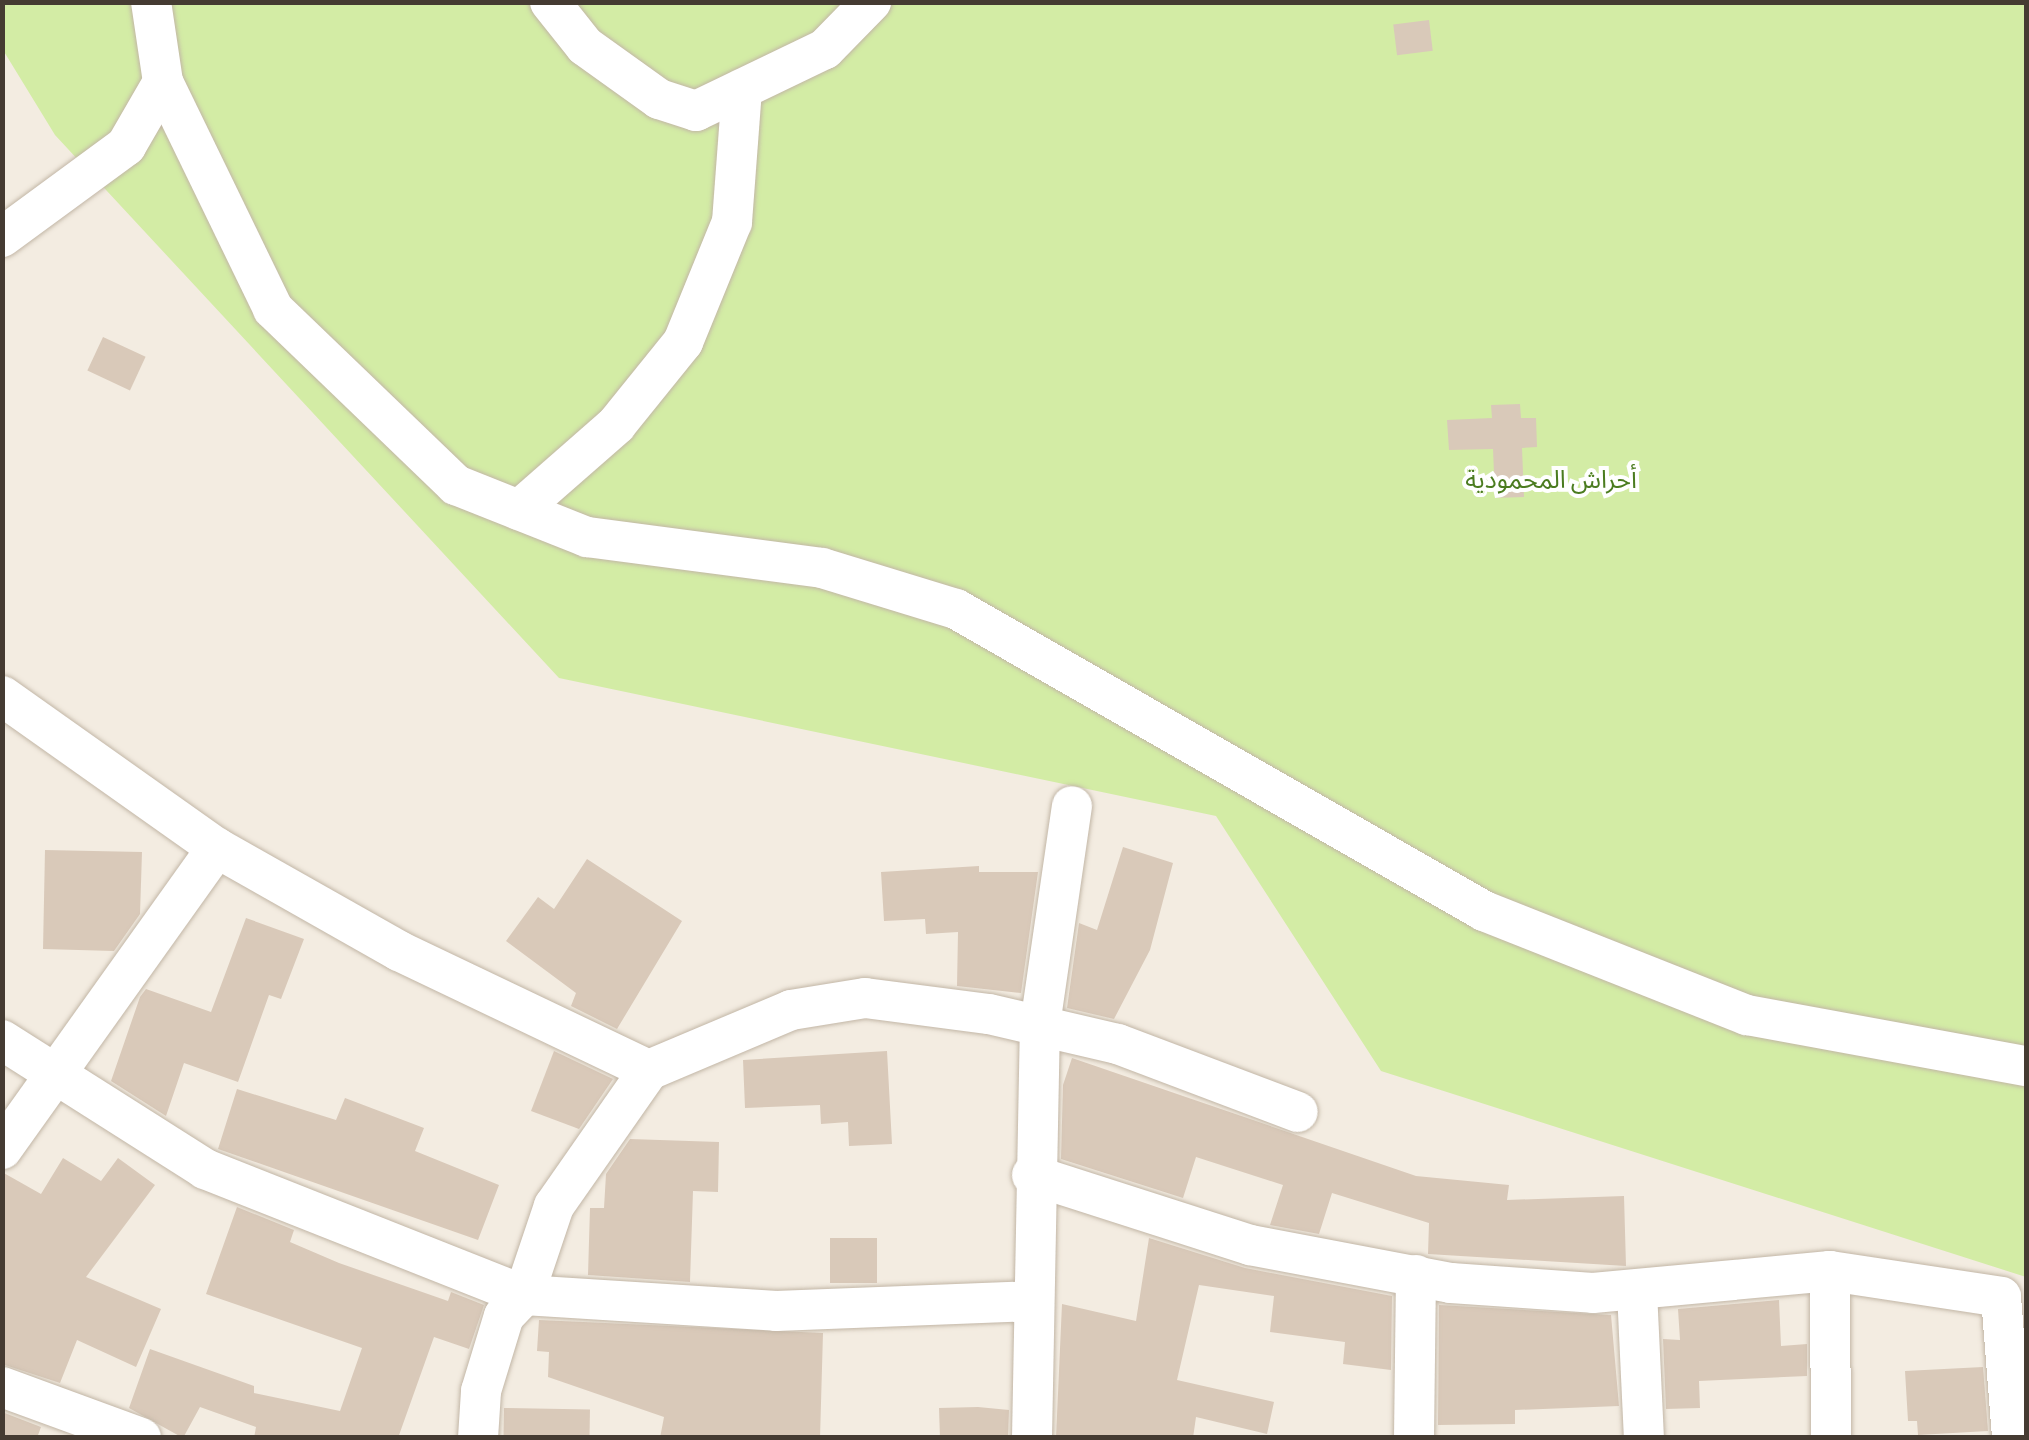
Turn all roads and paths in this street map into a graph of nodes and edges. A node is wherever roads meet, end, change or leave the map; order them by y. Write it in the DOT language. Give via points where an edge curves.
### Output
graph roads {
  1 [pos="151,2"];
  2 [pos="550,2"];
  3 [pos="871,2"];
  4 [pos="164,82"];
  5 [pos="742,88"];
  6 [pos="2,237"];
  7 [pos="519,510"];
  8 [pos="2,696"];
  9 [pos="1072,806"];
  10 [pos="217,848"];
  11 [pos="1040,1025"];
  12 [pos="2,1040"];
  13 [pos="2026,1066"];
  14 [pos="649,1070"];
  15 [pos="54,1076"];
  16 [pos="1298,1112"];
  17 [pos="2,1150"];
  18 [pos="1032,1175"];
  19 [pos="1830,1271"];
  20 [pos="1416,1275"];
  21 [pos="1637,1292"];
  22 [pos="524,1295"];
  23 [pos="1032,1301"];
  24 [pos="2,1386"];
  25 [pos="72,1426"];
  26 [pos="142,1438"];
  27 [pos="478,1438"];
  28 [pos="1032,1438"];
  29 [pos="1414,1438"];
  30 [pos="1644,1438"];
  31 [pos="1832,1438"];
  32 [pos="2012,1438"];
  1 -- 4 [label="street"];
  2 -- 5 [label="street" via="584,46 659,100 696,111"];
  3 -- 5 [label="street" via="825,49"];
  4 -- 6 [label="street" via="126,146"];
  4 -- 7 [label="street" via="273,310 456,486"];
  5 -- 7 [label="street" via="732,222 683,342 616,425"];
  7 -- 13 [label="street" via="587,537 822,568 956,609 1484,910 1747,1015"];
  8 -- 10 [label="street"];
  9 -- 11 [label="street"];
  10 -- 14 [label="street" via="398,951"];
  10 -- 15 [label="street"];
  11 -- 14 [label="street" via="865,998 791,1010"];
  11 -- 16 [label="street" via="1118,1044"];
  11 -- 18 [label="street"];
  12 -- 15 [label="street"];
  14 -- 22 [label="street" via="554,1206"];
  15 -- 17 [label="street"];
  15 -- 22 [label="street" via="205,1169"];
  18 -- 20 [label="street" via="1250,1246"];
  18 -- 23 [label="street"];
  19 -- 21 [label="street" via="1665,1282"];
  19 -- 31 [label="street"];
  19 -- 32 [label="street" via="2001,1297"];
  20 -- 21 [label="street"];
  20 -- 29 [label="street"];
  21 -- 30 [label="street"];
  22 -- 23 [label="street" via="776,1311"];
  22 -- 27 [label="street" via="504,1316 481,1391"];
  23 -- 28 [label="street"];
  24 -- 25 [label="street"];
  25 -- 26 [label="street"];
}
